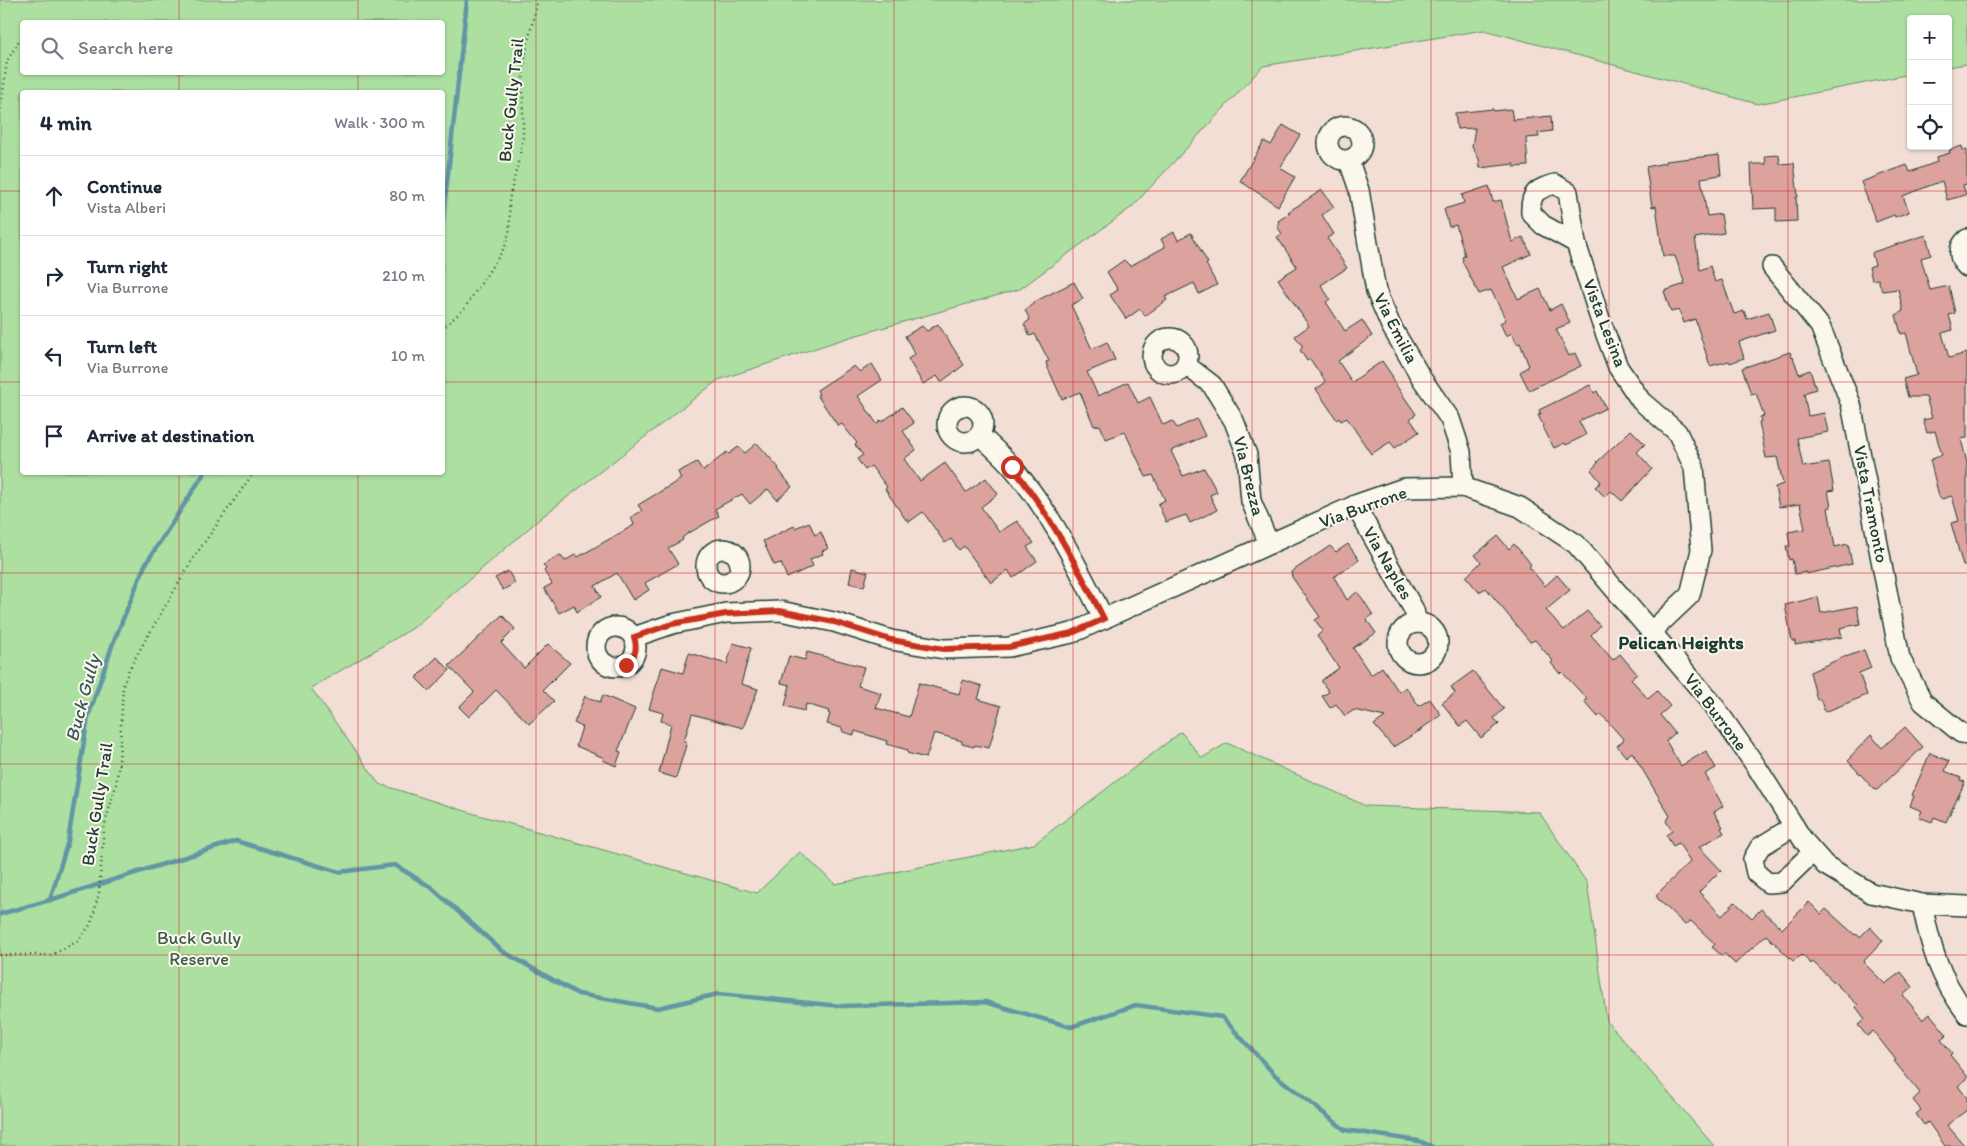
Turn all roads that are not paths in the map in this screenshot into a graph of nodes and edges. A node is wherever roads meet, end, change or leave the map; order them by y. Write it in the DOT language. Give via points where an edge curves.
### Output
graph roads {
  1 [pos="1349,160"];
  2 [pos="1967,239"];
  3 [pos="1576,242"];
  4 [pos="1772,267"];
  5 [pos="1967,267"];
  6 [pos="1186,365"];
  7 [pos="980,435"];
  8 [pos="1463,487"];
  9 [pos="1355,506"];
  10 [pos="1269,544"];
  11 [pos="725,584"];
  12 [pos="726,614"];
  13 [pos="1104,619"];
  14 [pos="1417,623"];
  15 [pos="1651,632"];
  16 [pos="634,637"];
  17 [pos="1967,734"];
  18 [pos="1794,826"];
  19 [pos="1814,852"];
  20 [pos="1922,904"];
  21 [pos="1967,906"];
  22 [pos="1967,1014"];
  1 -- 8 [label="street, Via Emilia" via="1359,190 1376,291 1390,326 1450,419 1461,452"];
  2 -- 5 [label="street" via="1960,252"];
  3 -- 15 [label="street, Vista Lesina" via="1618,367 1641,401 1678,432 1694,467 1701,550 1690,595"];
  4 -- 17 [label="street, Vista Tramonto" via="1820,326 1851,404 1900,658 1923,702 1961,733"];
  6 -- 10 [label="street, Via Brezza" via="1212,386 1234,421 1247,455 1252,501"];
  7 -- 13 [label="street" via="1012,467 1038,501"];
  8 -- 9 [label="street, Via Burrone" via="1404,488"];
  8 -- 15 [label="street, Via Burrone" via="1520,507 1576,544"];
  9 -- 10 [label="street, Via Burrone"];
  9 -- 14 [label="street, Via Naples" via="1414,610"];
  10 -- 13 [label="street, Via Burrone"];
  11 -- 12 [label="street"];
  12 -- 13 [label="street, Via Burrone" via="780,611 834,622 891,640 944,649 1009,647 1072,633"];
  12 -- 16 [label="street, Via Burrone" via="672,624"];
  15 -- 18 [label="street, Via Burrone" via="1712,704"];
  18 -- 19 [label="street, Via Burrone"];
  18 -- 19 [label="street" via="1760,848 1753,858 1756,873 1768,883 1782,882"];
  19 -- 20 [label="street, Via Burrone" via="1825,865 1871,893"];
  20 -- 21 [label="street, Via Burrone"];
  20 -- 22 [label="street" via="1934,957 1947,985"];
}
